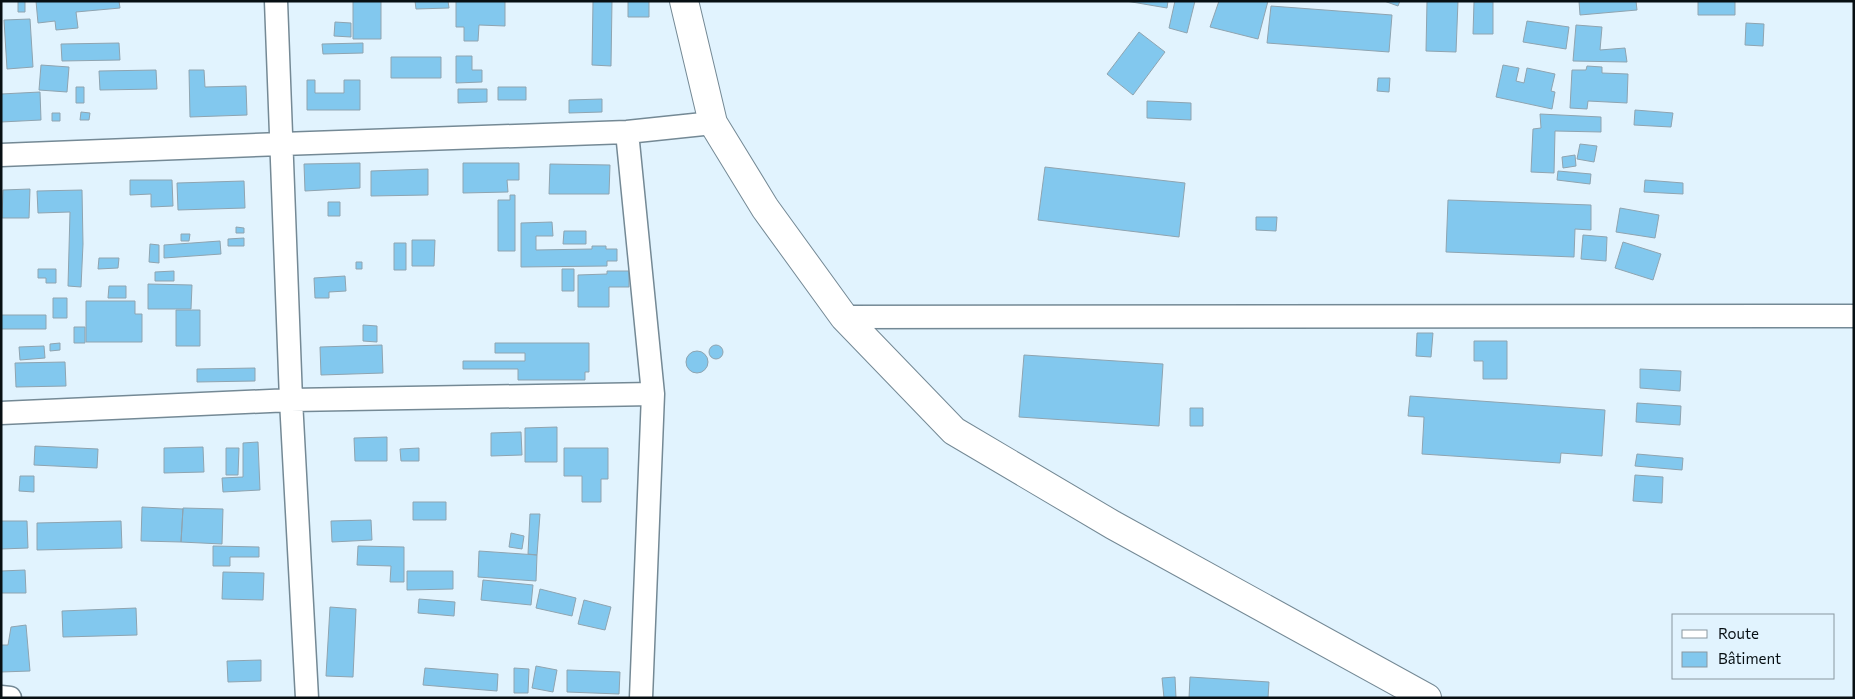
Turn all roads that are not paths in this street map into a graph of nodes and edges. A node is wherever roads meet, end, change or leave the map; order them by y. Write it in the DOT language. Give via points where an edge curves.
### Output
graph roads {
  1 [pos="276,1"];
  2 [pos="684,1"];
  3 [pos="713,123"];
  4 [pos="627,132"];
  5 [pos="282,144"];
  6 [pos="1,156"];
  7 [pos="1854,316"];
  8 [pos="844,317"];
  9 [pos="653,394"];
  10 [pos="291,400"];
  11 [pos="1,413"];
  12 [pos="1,697"];
  13 [pos="10,698"];
  14 [pos="307,698"];
  15 [pos="641,698"];
  16 [pos="1427,698"];
  1 -- 5 [label="street"];
  2 -- 3 [label="main road"];
  3 -- 4 [label="street"];
  3 -- 8 [label="main road" via="765,208"];
  4 -- 5 [label="street"];
  4 -- 9 [label="street"];
  5 -- 6 [label="street"];
  5 -- 10 [label="street"];
  7 -- 8 [label="street"];
  8 -- 16 [label="main road" via="954,431 1113,525"];
  9 -- 10 [label="street"];
  9 -- 15 [label="street"];
  10 -- 11 [label="street"];
  10 -- 14 [label="street"];
  12 -- 13 [label="street"];
}
